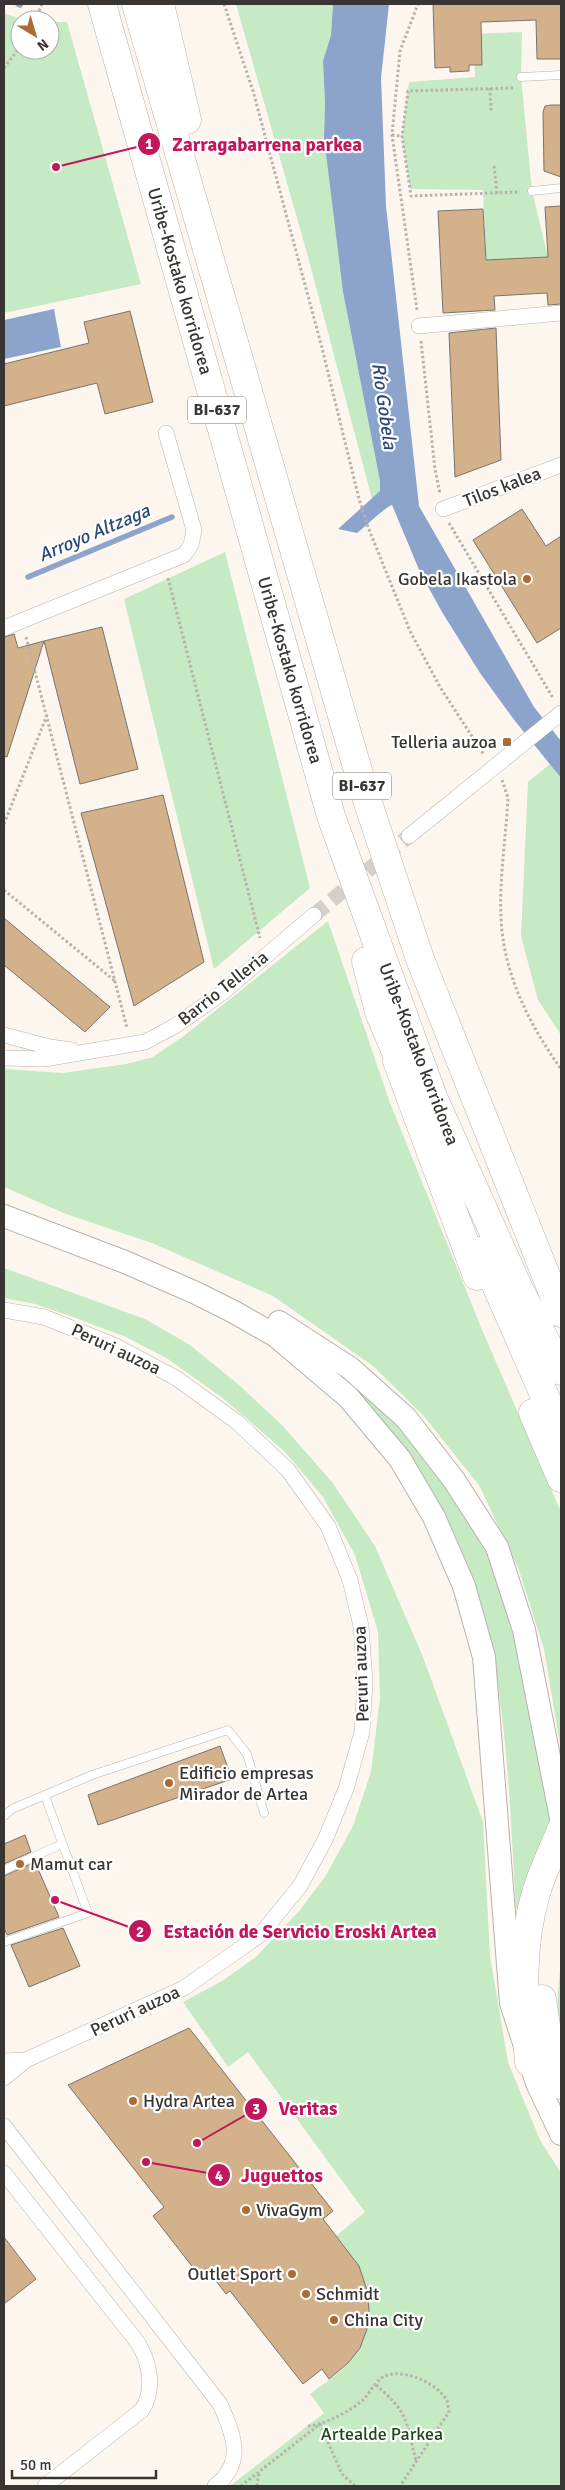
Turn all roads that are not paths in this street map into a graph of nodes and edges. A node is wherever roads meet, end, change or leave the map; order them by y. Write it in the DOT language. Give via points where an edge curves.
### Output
graph roads {
  1 [pos="102,4"];
  2 [pos="136,4"];
  3 [pos="160,4"];
  4 [pos="561,75"];
  5 [pos="521,77"];
  6 [pos="561,188"];
  7 [pos="532,191"];
  8 [pos="561,313"];
  9 [pos="419,326"];
  10 [pos="238,364"];
  11 [pos="166,433"];
  12 [pos="561,465"];
  13 [pos="443,509"];
  14 [pos="4,628"];
  15 [pos="559,708"];
  16 [pos="331,816"];
  17 [pos="409,836"];
  18 [pos="314,915"];
  19 [pos="379,1012"];
  20 [pos="4,1035"];
  21 [pos="93,1052"];
  22 [pos="4,1058"];
  23 [pos="517,1198"];
  24 [pos="4,1205"];
  25 [pos="4,1216"];
  26 [pos="561,1271"];
  27 [pos="4,1310"];
  28 [pos="561,1313"];
  29 [pos="561,1371"];
  30 [pos="561,1433"];
  31 [pos="561,1478"];
  32 [pos="45,1796"];
  33 [pos="264,1813"];
  34 [pos="4,1816"];
  35 [pos="561,1818"];
  36 [pos="561,1830"];
  37 [pos="62,1844"];
  38 [pos="4,1870"];
  39 [pos="561,1880"];
  40 [pos="4,1942"];
  41 [pos="26,2060"];
  42 [pos="4,2061"];
  43 [pos="529,2062"];
  44 [pos="4,2078"];
  45 [pos="561,2085"];
  46 [pos="4,2126"];
  47 [pos="561,2134"];
  48 [pos="4,2173"];
  49 [pos="45,2486"];
  50 [pos="215,2486"];
  1 -- 16 [label="highway, Uribe-Kostako korridorea / BI-637"];
  2 -- 10 [label="highway, BI-637"];
  3 -- 10 [label="highway"];
  4 -- 5 [label="lane"];
  6 -- 7 [label="lane"];
  8 -- 9 [label="street"];
  10 -- 23 [label="highway, Uribe-Kostako korridorea / BI-637" via="366,797 420,958"];
  11 -- 14 [label="street" via="194,530 191,545 184,555"];
  12 -- 13 [label="street, Tilos kalea"];
  15 -- 17 [label="street" via="501,762"];
  16 -- 19 [label="highway"];
  16 -- 29 [label="highway, Uribe-Kostako korridorea / BI-637" via="433,1097 515,1280"];
  18 -- 21 [label="street, Barrio Telleria" via="222,993 175,1026 145,1042"];
  19 -- 30 [label="highway"];
  19 -- 31 [label="highway" via="488,1306"];
  20 -- 21 [label="street" via="50,1047"];
  21 -- 22 [label="street, Barrio Telleria" via="44,1060"];
  23 -- 26 [label="highway"];
  23 -- 28 [label="highway, Uribe-Kostako korridorea / BI-637"];
  24 -- 35 [label="street" via="131,1252 269,1317 350,1368 406,1418 454,1480 497,1547 524,1630"];
  25 -- 43 [label="street" via="187,1289 276,1336 348,1397 400,1459 434,1517 464,1586 484,1657 511,2003"];
  27 -- 41 [label="street, Peruri auzoa" via="44,1317 116,1346 176,1378 237,1422 288,1470 328,1526 350,1580 361,1626 365,1682 362,1732 346,1789 325,1840 300,1886 260,1935 184,1988"];
  32 -- 33 [label="lane" via="92,1775 228,1730 247,1754"];
  32 -- 34 [label="lane" via="12,1809"];
  32 -- 37 [label="lane"];
  36 -- 43 [label="highway" via="537,1890 528,1930 524,1992"];
  37 -- 38 [label="lane"];
  37 -- 40 [label="lane" via="88,1913"];
  39 -- 45 [label="highway" via="546,1927 541,1992 550,2053"];
  41 -- 42 [label="street, Peruri auzoa"];
  41 -- 44 [label="street, Peruri auzoa"];
  43 -- 47 [label="street"];
  46 -- 50 [label="street" via="220,2404 232,2431 233,2465 226,2478"];
  48 -- 49 [label="street" via="138,2343 149,2369 148,2394 142,2410"];
}
